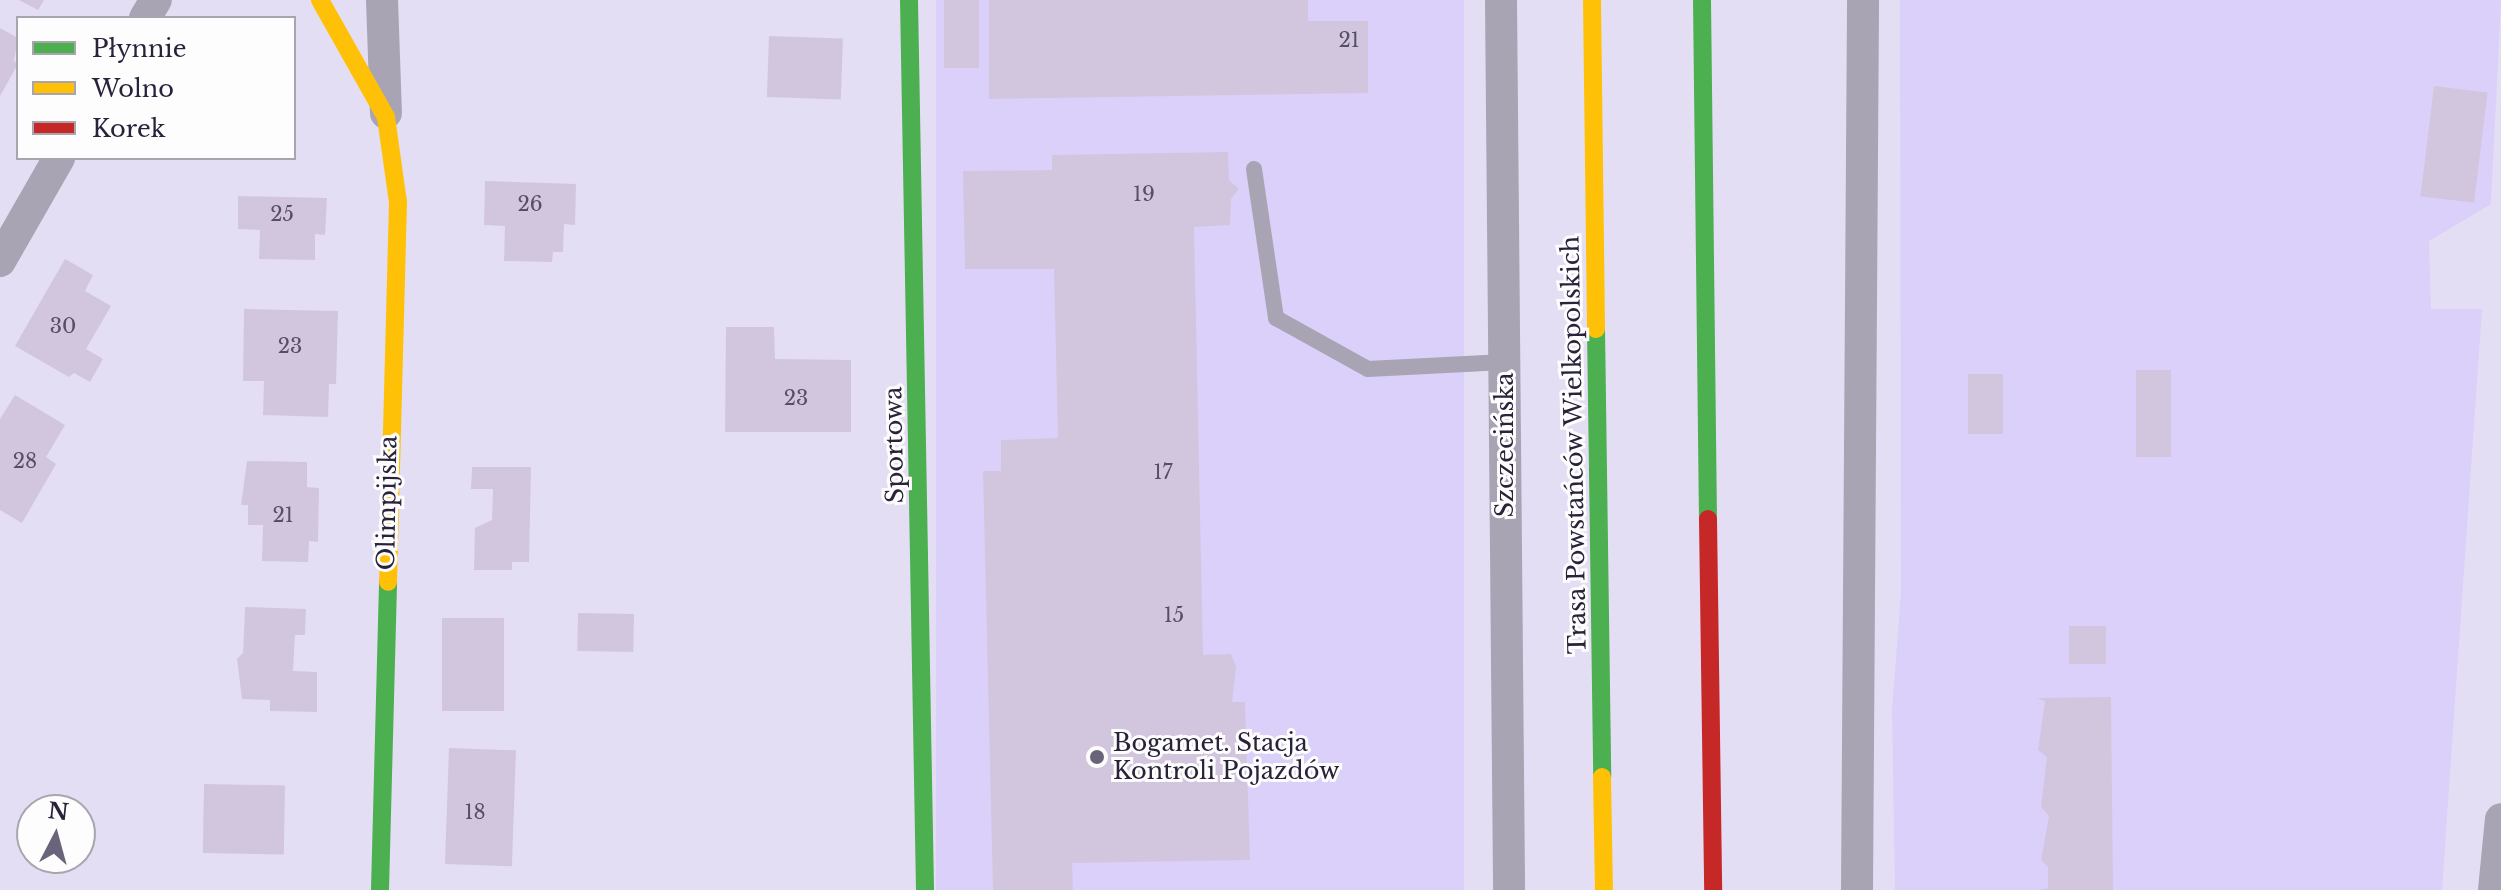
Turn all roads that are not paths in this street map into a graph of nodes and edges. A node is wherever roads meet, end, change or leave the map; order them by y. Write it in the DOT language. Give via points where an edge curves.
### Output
graph roads {
  1 [pos="320,0"];
  2 [pos="382,0"];
  3 [pos="909,0"];
  4 [pos="1501,0"];
  5 [pos="1592,0"];
  6 [pos="1702,0"];
  7 [pos="1863,0"];
  8 [pos="386,117"];
  9 [pos="58,160"];
  10 [pos="1254,169"];
  11 [pos="0,261"];
  12 [pos="1505,362"];
  13 [pos="2501,819"];
  14 [pos="380,890"];
  15 [pos="925,890"];
  16 [pos="1509,890"];
  17 [pos="1604,890"];
  18 [pos="1713,890"];
  19 [pos="1857,890"];
  20 [pos="2494,890"];
  1 -- 8 [label="main road, Olimpijska"];
  2 -- 8 [label="street, Olimpijska"];
  3 -- 15 [label="main road, Sportowa"];
  4 -- 12 [label="street, Szczecińska"];
  5 -- 17 [label="main road, Trasa Powstańców Wielkopolskich"];
  6 -- 18 [label="main road"];
  7 -- 19 [label="street"];
  8 -- 14 [label="main road, Olimpijska" via="398,202"];
  9 -- 11 [label="street"];
  10 -- 12 [label="lane" via="1276,318 1368,369"];
  12 -- 16 [label="street, Szczecińska"];
  13 -- 20 [label="street"];
}
